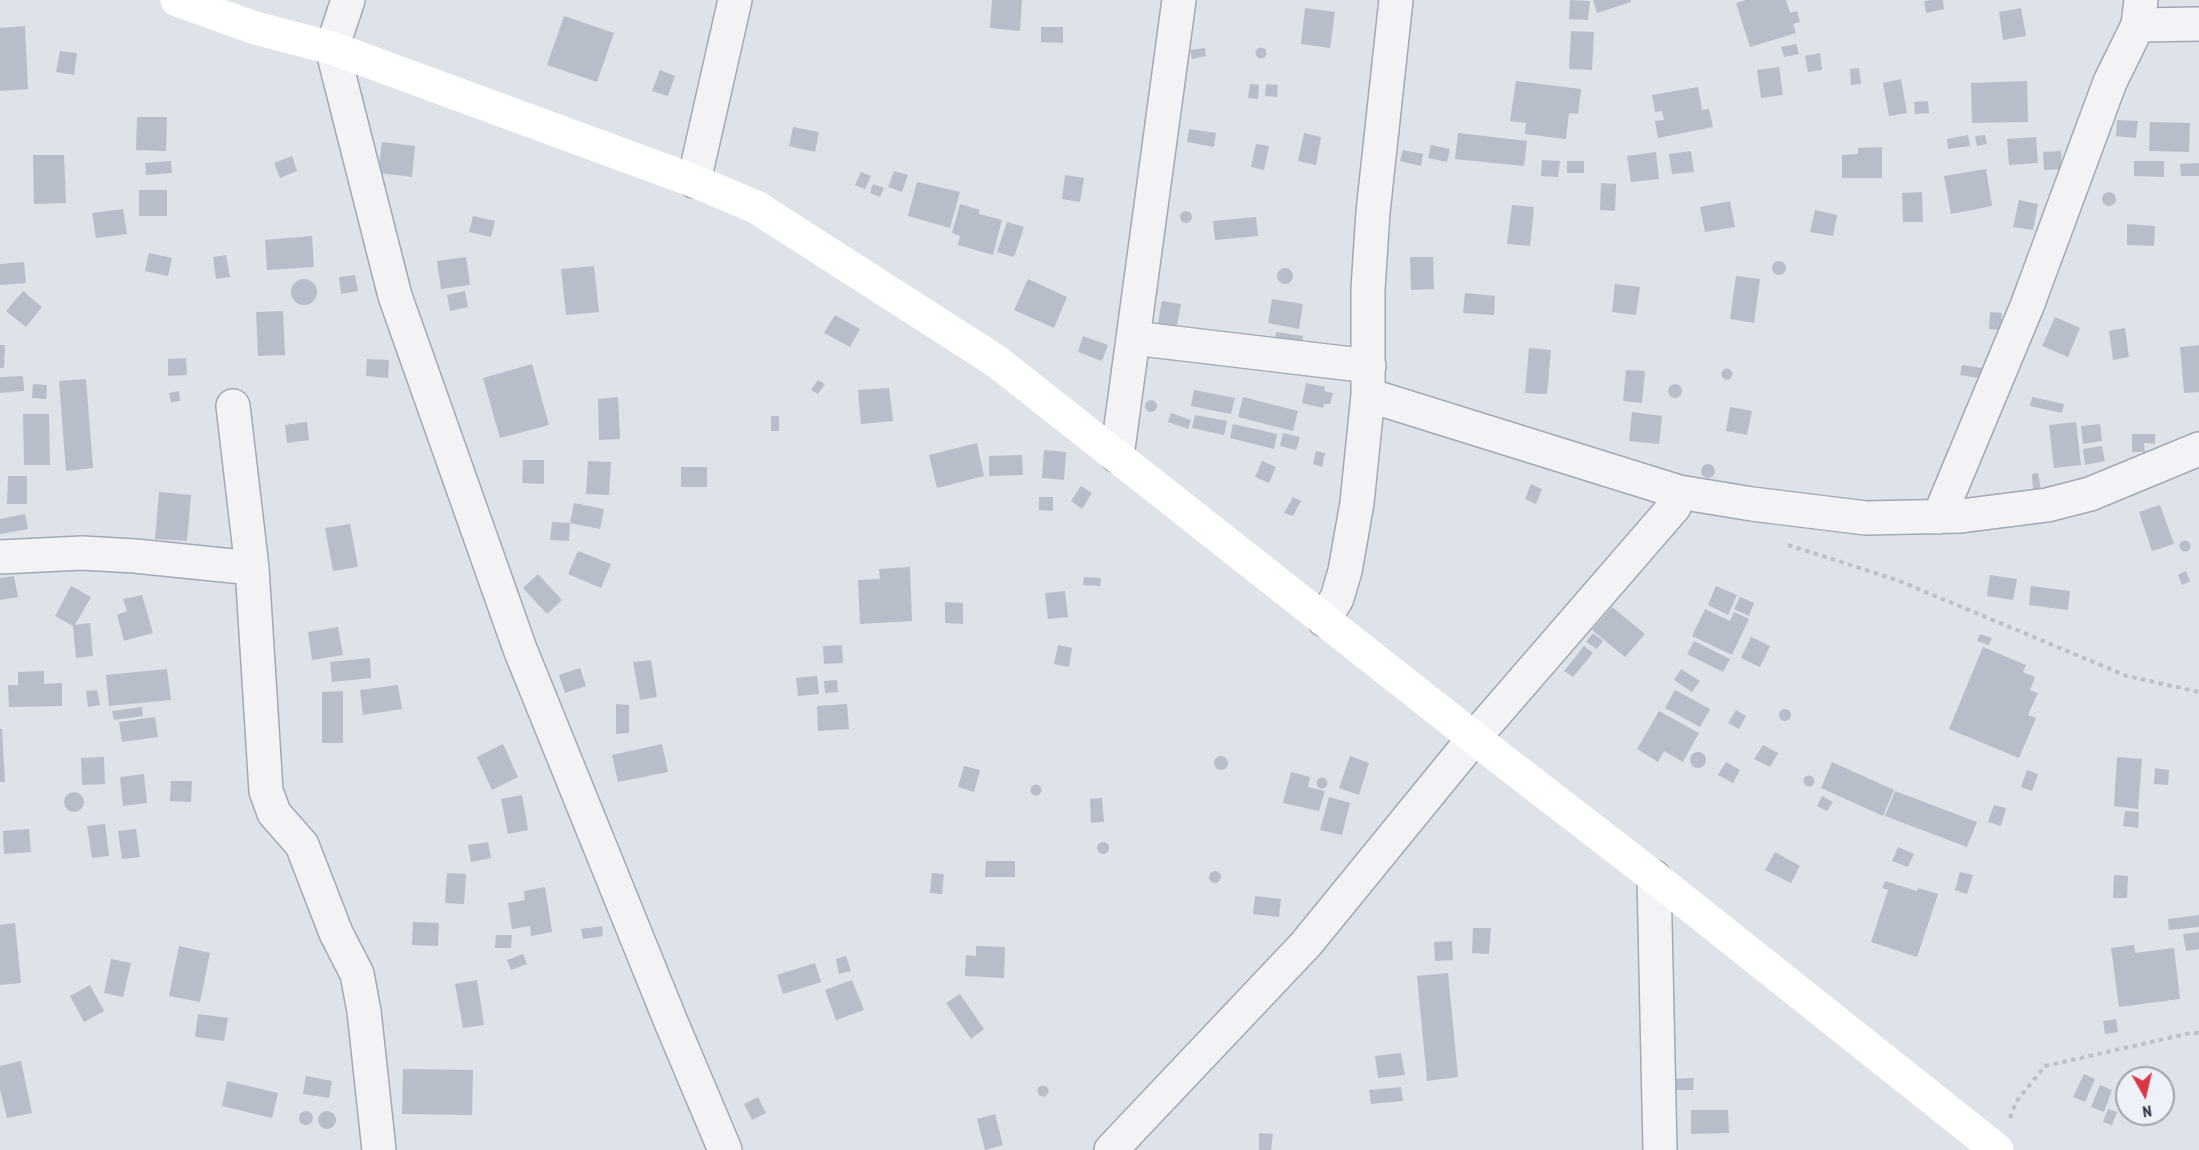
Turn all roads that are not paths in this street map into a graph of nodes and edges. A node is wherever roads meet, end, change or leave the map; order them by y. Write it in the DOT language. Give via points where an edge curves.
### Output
graph roads {
  1 [pos="177,0"];
  2 [pos="348,0"];
  3 [pos="735,0"];
  4 [pos="1179,0"];
  5 [pos="1396,0"];
  6 [pos="2140,12"];
  7 [pos="2199,24"];
  8 [pos="332,48"];
  9 [pos="694,181"];
  10 [pos="1133,338"];
  11 [pos="1368,380"];
  12 [pos="233,406"];
  13 [pos="2199,449"];
  14 [pos="1117,456"];
  15 [pos="1679,492"];
  16 [pos="1939,517"];
  17 [pos="0,557"];
  18 [pos="252,568"];
  19 [pos="1324,620"];
  20 [pos="1474,738"];
  21 [pos="1654,877"];
  22 [pos="2003,1136"];
  23 [pos="379,1150"];
  24 [pos="725,1150"];
  25 [pos="1111,1150"];
  26 [pos="1660,1150"];
  1 -- 8 [label="main road" via="255,28"];
  2 -- 8 [label="street"];
  3 -- 9 [label="street"];
  4 -- 10 [label="street"];
  5 -- 11 [label="street" via="1373,212"];
  6 -- 7 [label="street"];
  6 -- 16 [label="street" via="2027,306"];
  8 -- 9 [label="main road"];
  8 -- 24 [label="street" via="395,296 520,649"];
  9 -- 14 [label="main road" via="756,207 996,361"];
  10 -- 11 [label="street"];
  10 -- 14 [label="street"];
  11 -- 15 [label="street"];
  11 -- 19 [label="street" via="1357,503 1345,571 1337,598"];
  12 -- 18 [label="street"];
  13 -- 16 [label="street" via="2090,494 2047,505"];
  14 -- 19 [label="main road"];
  15 -- 16 [label="street" via="1866,518"];
  15 -- 20 [label="street" via="1674,507"];
  17 -- 18 [label="street" via="82,553"];
  18 -- 23 [label="street" via="266,791 274,813 302,845 336,933 357,974"];
  19 -- 20 [label="main road"];
  20 -- 21 [label="main road"];
  20 -- 25 [label="street" via="1306,944"];
  21 -- 22 [label="main road"];
  21 -- 26 [label="street"];
}
